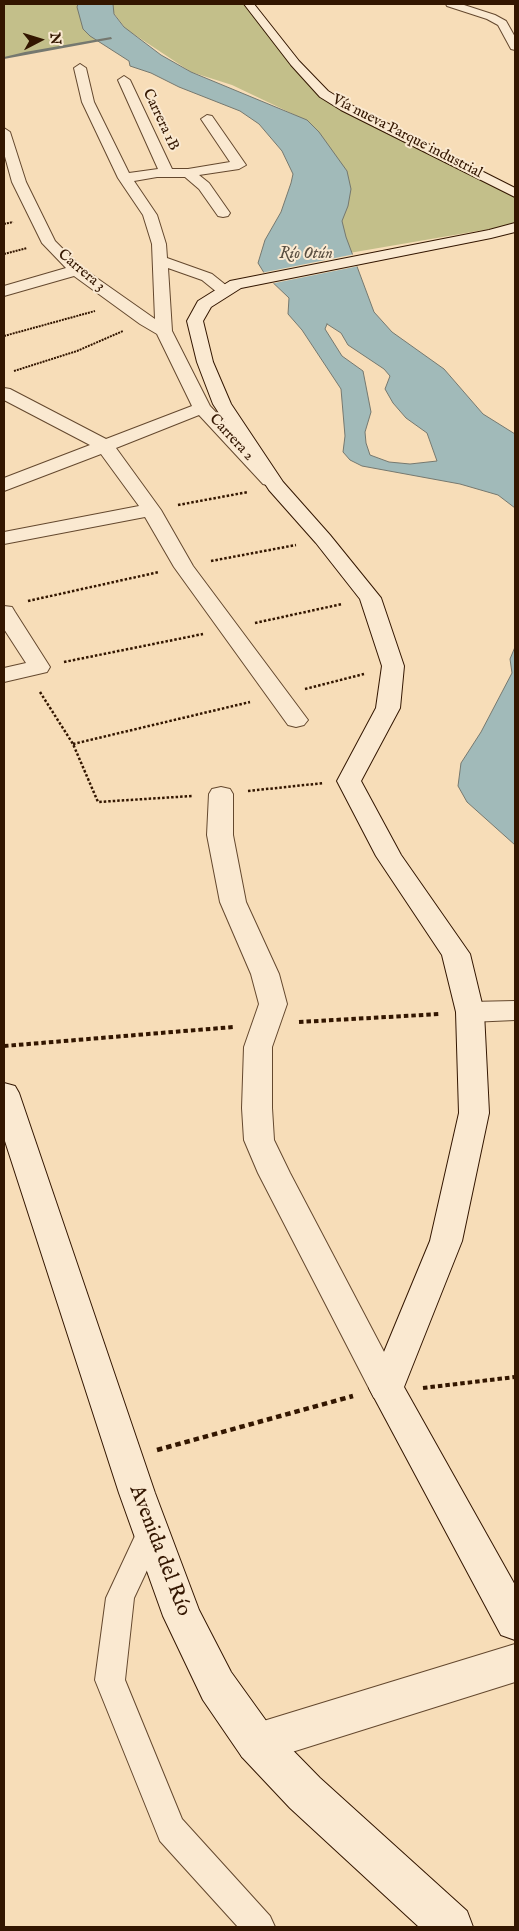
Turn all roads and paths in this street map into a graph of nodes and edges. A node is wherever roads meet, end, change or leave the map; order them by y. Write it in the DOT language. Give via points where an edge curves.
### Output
graph roads {
  1 [pos="249,4"];
  2 [pos="451,4"];
  3 [pos="515,47"];
  4 [pos="80,68"];
  5 [pos="124,80"];
  6 [pos="106,101"];
  7 [pos="88,102"];
  8 [pos="206,120"];
  9 [pos="4,132"];
  10 [pos="167,173"];
  11 [pos="188,174"];
  12 [pos="125,178"];
  13 [pos="19,182"];
  14 [pos="4,186"];
  15 [pos="515,193"];
  16 [pos="223,213"];
  17 [pos="515,227"];
  18 [pos="159,260"];
  19 [pos="76,270"];
  20 [pos="230,287"];
  21 [pos="4,290"];
  22 [pos="122,304"];
  23 [pos="146,321"];
  24 [pos="164,331"];
  25 [pos="4,336"];
  26 [pos="13,371"];
  27 [pos="4,393"];
  28 [pos="202,408"];
  29 [pos="104,445"];
  30 [pos="9,479"];
  31 [pos="276,486"];
  32 [pos="151,510"];
  33 [pos="4,538"];
  34 [pos="4,612"];
  35 [pos="393,666"];
  36 [pos="26,670"];
  37 [pos="4,675"];
  38 [pos="279,695"];
  39 [pos="296,720"];
  40 [pos="73,744"];
  41 [pos="221,794"];
  42 [pos="98,802"];
  43 [pos="515,1010"];
  44 [pos="470,1012"];
  45 [pos="267,1024"];
  46 [pos="4,1046"];
  47 [pos="4,1093"];
  48 [pos="515,1377"];
  49 [pos="387,1390"];
  50 [pos="125,1458"];
  51 [pos="151,1532"];
  52 [pos="515,1622"];
  53 [pos="515,1663"];
  54 [pos="257,1743"];
  55 [pos="259,1927"];
  56 [pos="451,1927"];
  1 -- 15 [label="street, Vía nueva Parque industrial" via="324,94"];
  2 -- 3 [label="street" via="502,23"];
  4 -- 7 [label="street, Carrera 2"];
  5 -- 10 [label="street, Carrera 1B" via="128,100"];
  6 -- 7 [label="street"];
  7 -- 12 [label="street, Carrera 2"];
  8 -- 11 [label="street" via="239,164"];
  9 -- 13 [label="street, Carrera 3"];
  10 -- 11 [label="street"];
  10 -- 12 [label="street"];
  11 -- 16 [label="street" via="204,186"];
  12 -- 18 [label="street, Carrera 2" via="150,215 159,244"];
  13 -- 14 [label="street"];
  13 -- 19 [label="street, Carrera 3" via="49,243"];
  17 -- 20 [label="street"];
  18 -- 20 [label="street"];
  18 -- 24 [label="street, Carrera 2"];
  19 -- 21 [label="street"];
  19 -- 22 [label="street, Carrera 3"];
  20 -- 31 [label="street" via="204,304 198,312 195,321 200,348 222,404"];
  22 -- 23 [label="street, Carrera 3"];
  22 -- 25 [label="path"];
  23 -- 24 [label="street, Carrera 3"];
  23 -- 26 [label="path" via="77,351"];
  24 -- 28 [label="street, Carrera 2"];
  27 -- 29 [label="street"];
  28 -- 29 [label="street"];
  28 -- 31 [label="street, Carrera 2"];
  29 -- 30 [label="street"];
  29 -- 32 [label="street"];
  31 -- 32 [label="path"];
  31 -- 35 [label="street, Carrera 2" via="324,539 370,598"];
  32 -- 33 [label="street"];
  32 -- 38 [label="street" via="184,567"];
  34 -- 36 [label="street" via="39,667"];
  35 -- 38 [label="path"];
  35 -- 44 [label="street, Carrera 2" via="388,708 349,781 389,856 456,954"];
  36 -- 37 [label="street"];
  36 -- 40 [label="path"];
  38 -- 39 [label="street"];
  38 -- 40 [label="path"];
  40 -- 42 [label="path"];
  41 -- 45 [label="street" via="220,836 233,902 265,974 273,1004"];
  43 -- 44 [label="street"];
  44 -- 45 [label="path"];
  44 -- 49 [label="street" via="474,1113 446,1241"];
  45 -- 46 [label="path"];
  45 -- 49 [label="street" via="258,1047 259,1140"];
  47 -- 50 [label="street, Avenida del Río"];
  48 -- 49 [label="path"];
  49 -- 50 [label="path"];
  49 -- 52 [label="street"];
  50 -- 51 [label="street, Avenida del Río"];
  51 -- 54 [label="street, Avenida del Río" via="182,1616 208,1669"];
  51 -- 55 [label="lane" via="120,1598 110,1680 171,1830"];
  53 -- 54 [label="street"];
  54 -- 56 [label="street, Avenida del Río" via="305,1793"];
}
